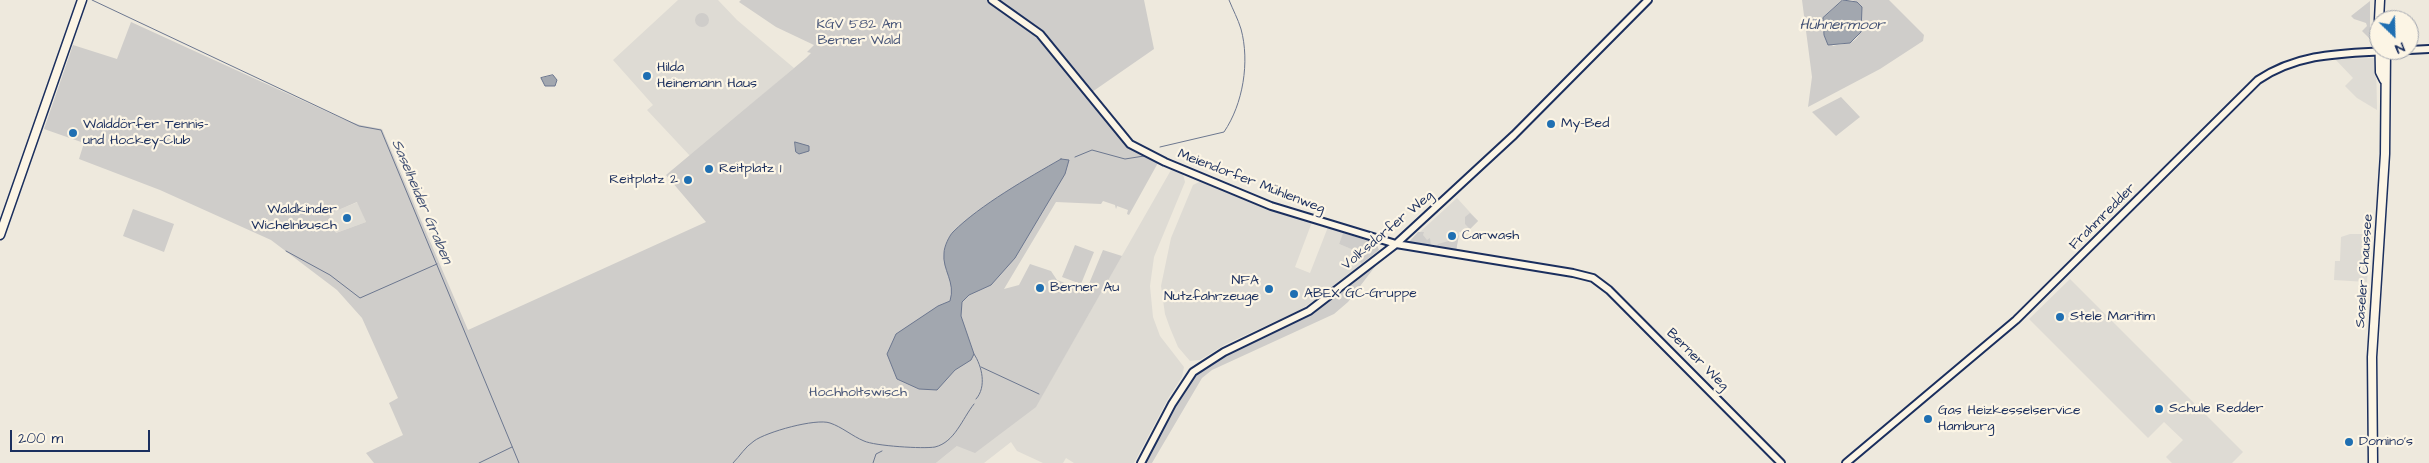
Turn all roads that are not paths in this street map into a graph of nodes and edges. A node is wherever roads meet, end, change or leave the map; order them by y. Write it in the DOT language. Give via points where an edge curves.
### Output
graph roads {
  1 [pos="82,0"];
  2 [pos="992,0"];
  3 [pos="1648,0"];
  4 [pos="2369,52"];
  5 [pos="2383,60"];
  6 [pos="0,235"];
  7 [pos="1396,244"];
  8 [pos="1593,278"];
  9 [pos="1141,463"];
  10 [pos="1781,463"];
  11 [pos="1846,463"];
  12 [pos="2373,463"];
  1 -- 6 [label="main road"];
  2 -- 7 [label="street, Meiendorfer Mühlenweg" via="1040,34 1130,144 1271,206"];
  3 -- 7 [label="street, Volksdorfer Weg" via="1514,135"];
  4 -- 11 [label="street, Frahmredder" via="2316,55 2286,65 2258,80 2016,320"];
  5 -- 12 [label="main road, Saseler Chaussee" via="2385,146 2372,362"];
  7 -- 8 [label="street, Meiendorfer Mühlenweg"];
  7 -- 9 [label="street, Volksdorfer Weg" via="1309,311 1224,352 1193,372"];
  8 -- 10 [label="street, Berner Weg" via="1609,290"];
}
